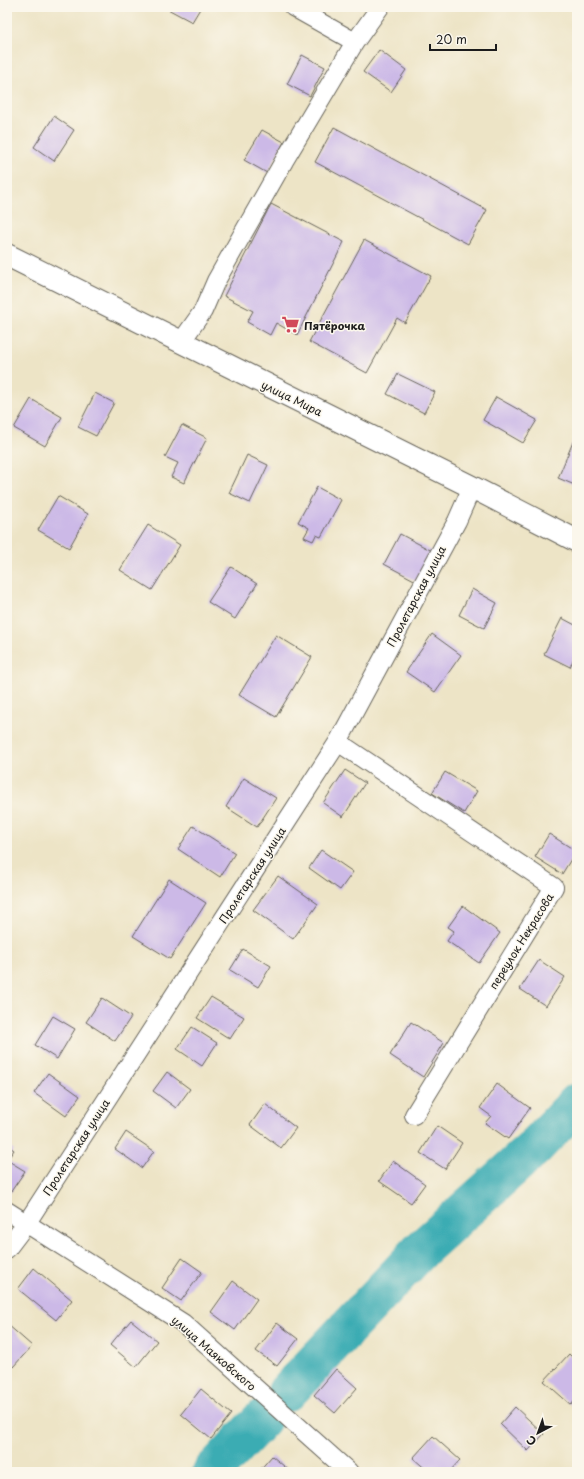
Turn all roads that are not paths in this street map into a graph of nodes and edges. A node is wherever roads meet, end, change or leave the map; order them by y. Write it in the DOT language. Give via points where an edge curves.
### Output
graph roads {
  1 [pos="293,7"];
  2 [pos="380,7"];
  3 [pos="355,42"];
  4 [pos="7,255"];
  5 [pos="181,342"];
  6 [pos="472,486"];
  7 [pos="577,541"];
  8 [pos="338,742"];
  9 [pos="414,1115"];
  10 [pos="7,1211"];
  11 [pos="26,1224"];
  12 [pos="7,1249"];
  13 [pos="349,1472"];
  1 -- 3 [label="street"];
  2 -- 3 [label="street"];
  3 -- 5 [label="street" via="280,167 216,282 203,311"];
  4 -- 5 [label="main road, улица Мира"];
  5 -- 6 [label="main road, улица Мира"];
  6 -- 7 [label="main road, улица Мира"];
  6 -- 8 [label="street, Пролетарская улица" via="457,521"];
  8 -- 9 [label="street, переулок Некрасова" via="554,887"];
  8 -- 11 [label="street, Пролетарская улица"];
  10 -- 11 [label="street, улица Маяковского"];
  11 -- 12 [label="street, Пролетарская улица"];
  11 -- 13 [label="street, улица Маяковского" via="182,1323"];
}
